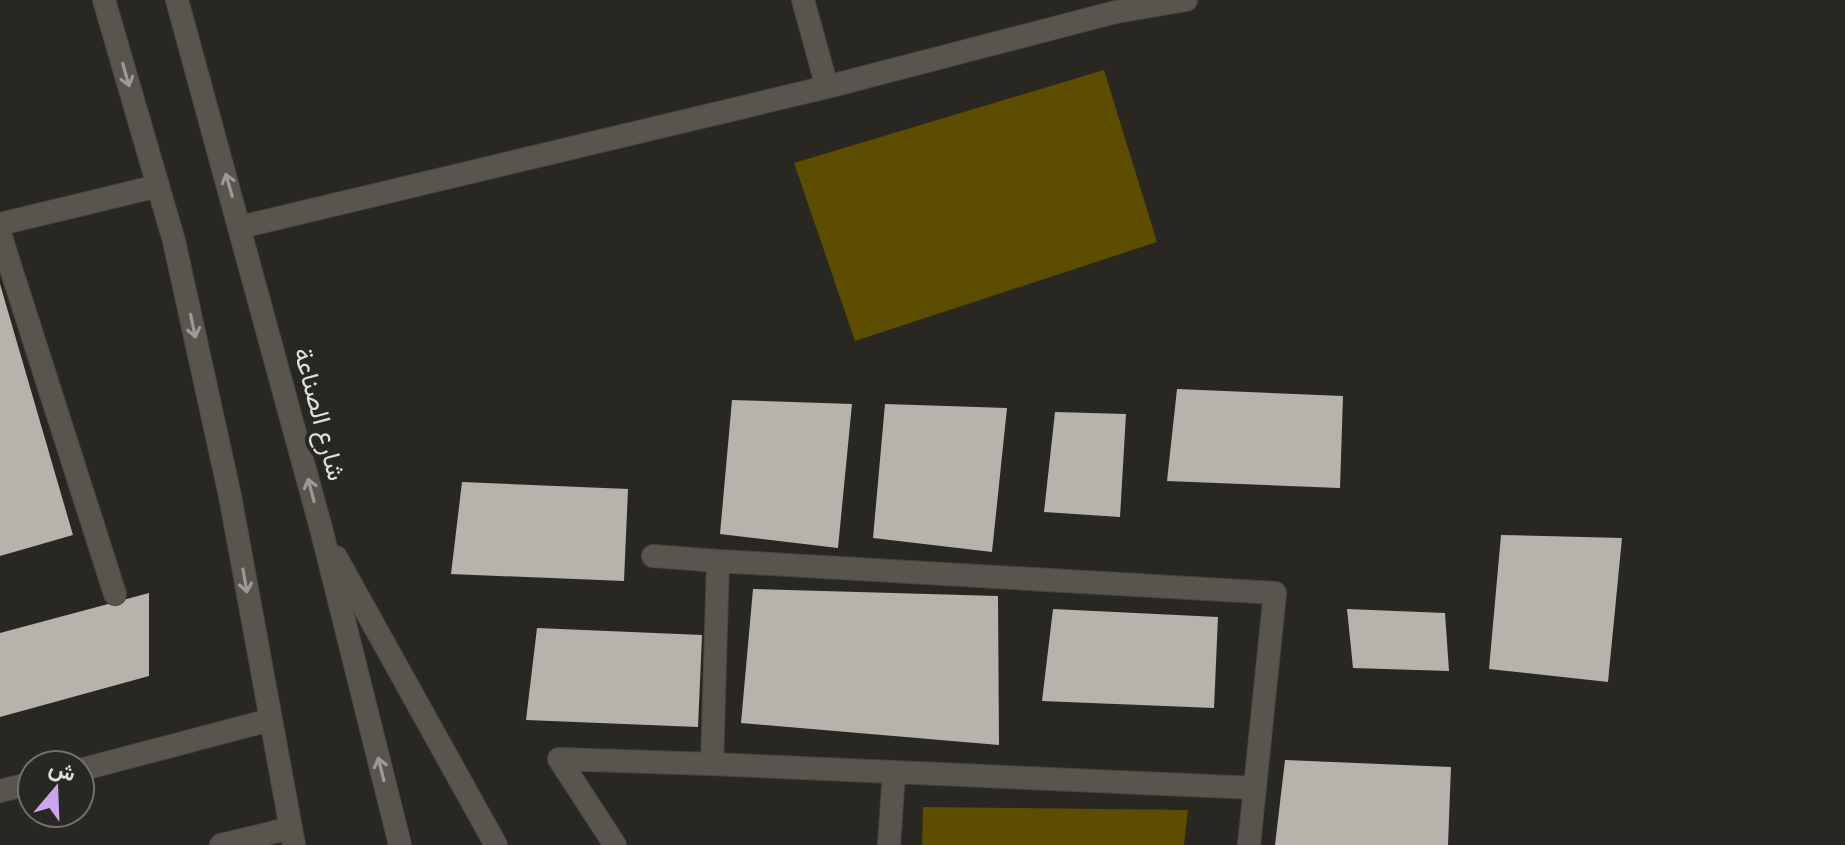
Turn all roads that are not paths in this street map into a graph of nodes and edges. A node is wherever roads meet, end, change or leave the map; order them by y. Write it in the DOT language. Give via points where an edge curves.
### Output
graph roads {
  1 [pos="104,0"];
  2 [pos="177,0"];
  3 [pos="803,0"];
  4 [pos="1186,0"];
  5 [pos="827,87"];
  6 [pos="158,186"];
  7 [pos="0,224"];
  8 [pos="241,227"];
  9 [pos="0,234"];
  10 [pos="322,532"];
  11 [pos="653,556"];
  12 [pos="718,561"];
  13 [pos="115,594"];
  14 [pos="270,720"];
  15 [pos="712,764"];
  16 [pos="96,766"];
  17 [pos="894,772"];
  18 [pos="1255,788"];
  19 [pos="292,836"];
  20 [pos="221,845"];
  21 [pos="400,845"];
  22 [pos="496,845"];
  23 [pos="615,845"];
  24 [pos="889,845"];
  25 [pos="1249,845"];
  1 -- 6 [label="street, one-way"];
  8 -- 2 [label="street, شارع الصناعة, one-way"];
  3 -- 5 [label="street"];
  4 -- 5 [label="street" via="1116,12"];
  5 -- 8 [label="street"];
  6 -- 7 [label="street"];
  6 -- 14 [label="street, one-way" via="230,496"];
  10 -- 8 [label="street, شارع الصناعة, one-way"];
  9 -- 13 [label="street"];
  21 -- 10 [label="street, شارع الصناعة, one-way"];
  10 -- 22 [label="street"];
  11 -- 12 [label="street"];
  12 -- 15 [label="street"];
  12 -- 18 [label="street" via="1275,593"];
  14 -- 16 [label="street"];
  14 -- 19 [label="street"];
  15 -- 17 [label="street"];
  15 -- 23 [label="street" via="559,759"];
  17 -- 18 [label="street"];
  17 -- 24 [label="street"];
  18 -- 25 [label="street"];
  19 -- 20 [label="street"];
}
